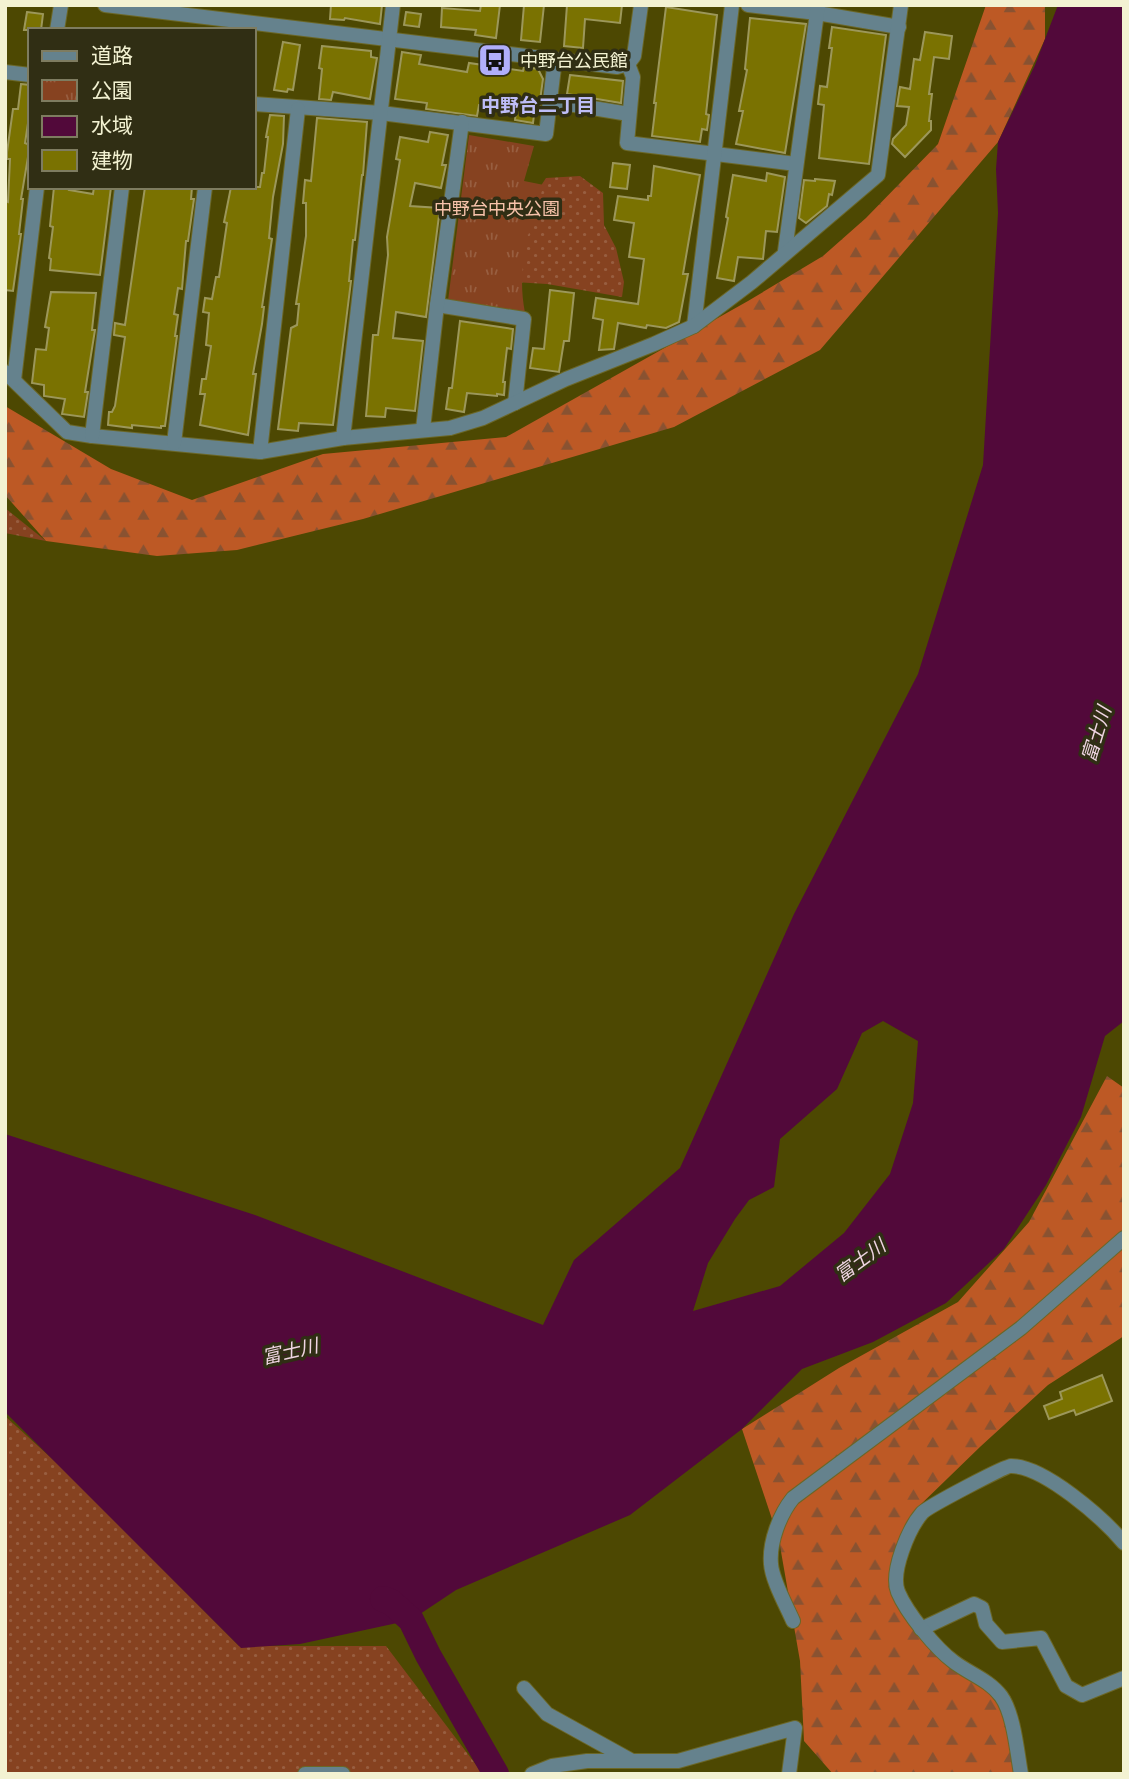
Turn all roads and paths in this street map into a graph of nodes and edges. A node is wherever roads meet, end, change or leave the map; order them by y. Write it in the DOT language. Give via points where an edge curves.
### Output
graph roads {
  1 [pos="61,5"];
  2 [pos="105,5"];
  3 [pos="393,5"];
  4 [pos="641,5"];
  5 [pos="732,5"];
  6 [pos="748,5"];
  7 [pos="901,5"];
  8 [pos="817,9"];
  9 [pos="899,27"];
  10 [pos="57,28"];
  11 [pos="389,39"];
  12 [pos="555,59"];
  13 [pos="628,64"];
  14 [pos="5,72"];
  15 [pos="28,75"];
  16 [pos="550,101"];
  17 [pos="256,104"];
  18 [pos="298,108"];
  19 [pos="381,113"];
  20 [pos="629,114"];
  21 [pos="462,122"];
  22 [pos="713,155"];
  23 [pos="796,164"];
  24 [pos="37,189"];
  25 [pos="122,189"];
  26 [pos="205,189"];
  27 [pos="785,251"];
  28 [pos="437,305"];
  29 [pos="694,326"];
  30 [pos="10,376"];
  31 [pos="515,403"];
  32 [pos="423,429"];
  33 [pos="92,436"];
  34 [pos="343,438"];
  35 [pos="174,443"];
  36 [pos="260,452"];
  37 [pos="1124,1238"];
  38 [pos="1124,1543"];
  39 [pos="793,1620"];
  40 [pos="920,1629"];
  41 [pos="1124,1678"];
  42 [pos="524,1688"];
  43 [pos="634,1761"];
  44 [pos="305,1774"];
  45 [pos="343,1774"];
  46 [pos="532,1774"];
  47 [pos="789,1774"];
  48 [pos="1021,1774"];
  1 -- 10 [label="street"];
  2 -- 11 [label="street"];
  3 -- 11 [label="street"];
  4 -- 13 [label="street" via="634,56"];
  5 -- 22 [label="street"];
  6 -- 8 [label="street"];
  7 -- 9 [label="street"];
  8 -- 9 [label="street"];
  8 -- 23 [label="street"];
  9 -- 27 [label="street" via="878,175"];
  11 -- 12 [label="street"];
  11 -- 19 [label="street"];
  12 -- 13 [label="street" via="617,67"];
  12 -- 16 [label="street"];
  13 -- 20 [label="street" via="633,77"];
  14 -- 15 [label="street"];
  16 -- 20 [label="street"];
  16 -- 21 [label="street" via="546,134"];
  17 -- 18 [label="street"];
  18 -- 19 [label="street"];
  18 -- 36 [label="street"];
  19 -- 21 [label="street"];
  19 -- 34 [label="street"];
  20 -- 22 [label="street" via="627,144"];
  21 -- 28 [label="street"];
  22 -- 23 [label="street"];
  22 -- 29 [label="street"];
  23 -- 27 [label="street"];
  24 -- 30 [label="street"];
  25 -- 33 [label="street"];
  26 -- 35 [label="street"];
  27 -- 29 [label="street"];
  28 -- 31 [label="street" via="524,319"];
  28 -- 32 [label="street"];
  29 -- 31 [label="street"];
  30 -- 33 [label="street" via="67,432"];
  31 -- 32 [label="street" via="450,428"];
  32 -- 34 [label="street"];
  33 -- 35 [label="street"];
  34 -- 36 [label="street"];
  35 -- 36 [label="street"];
  37 -- 39 [label="street" via="1021,1328 793,1498 783,1511 771,1565"];
  38 -- 40 [label="street" via="1068,1492 1027,1468 1008,1465 923,1512 906,1543 895,1568 897,1591"];
  40 -- 41 [label="street" via="974,1604 982,1608 986,1624 1002,1642 1041,1638 1066,1686 1082,1695"];
  40 -- 48 [label="street" via="953,1662 982,1678 1001,1696"];
  42 -- 43 [label="street" via="547,1714"];
  43 -- 46 [label="street" via="587,1761"];
  43 -- 47 [label="street" via="678,1761 795,1728"];
  44 -- 45 [label="street"];
}
